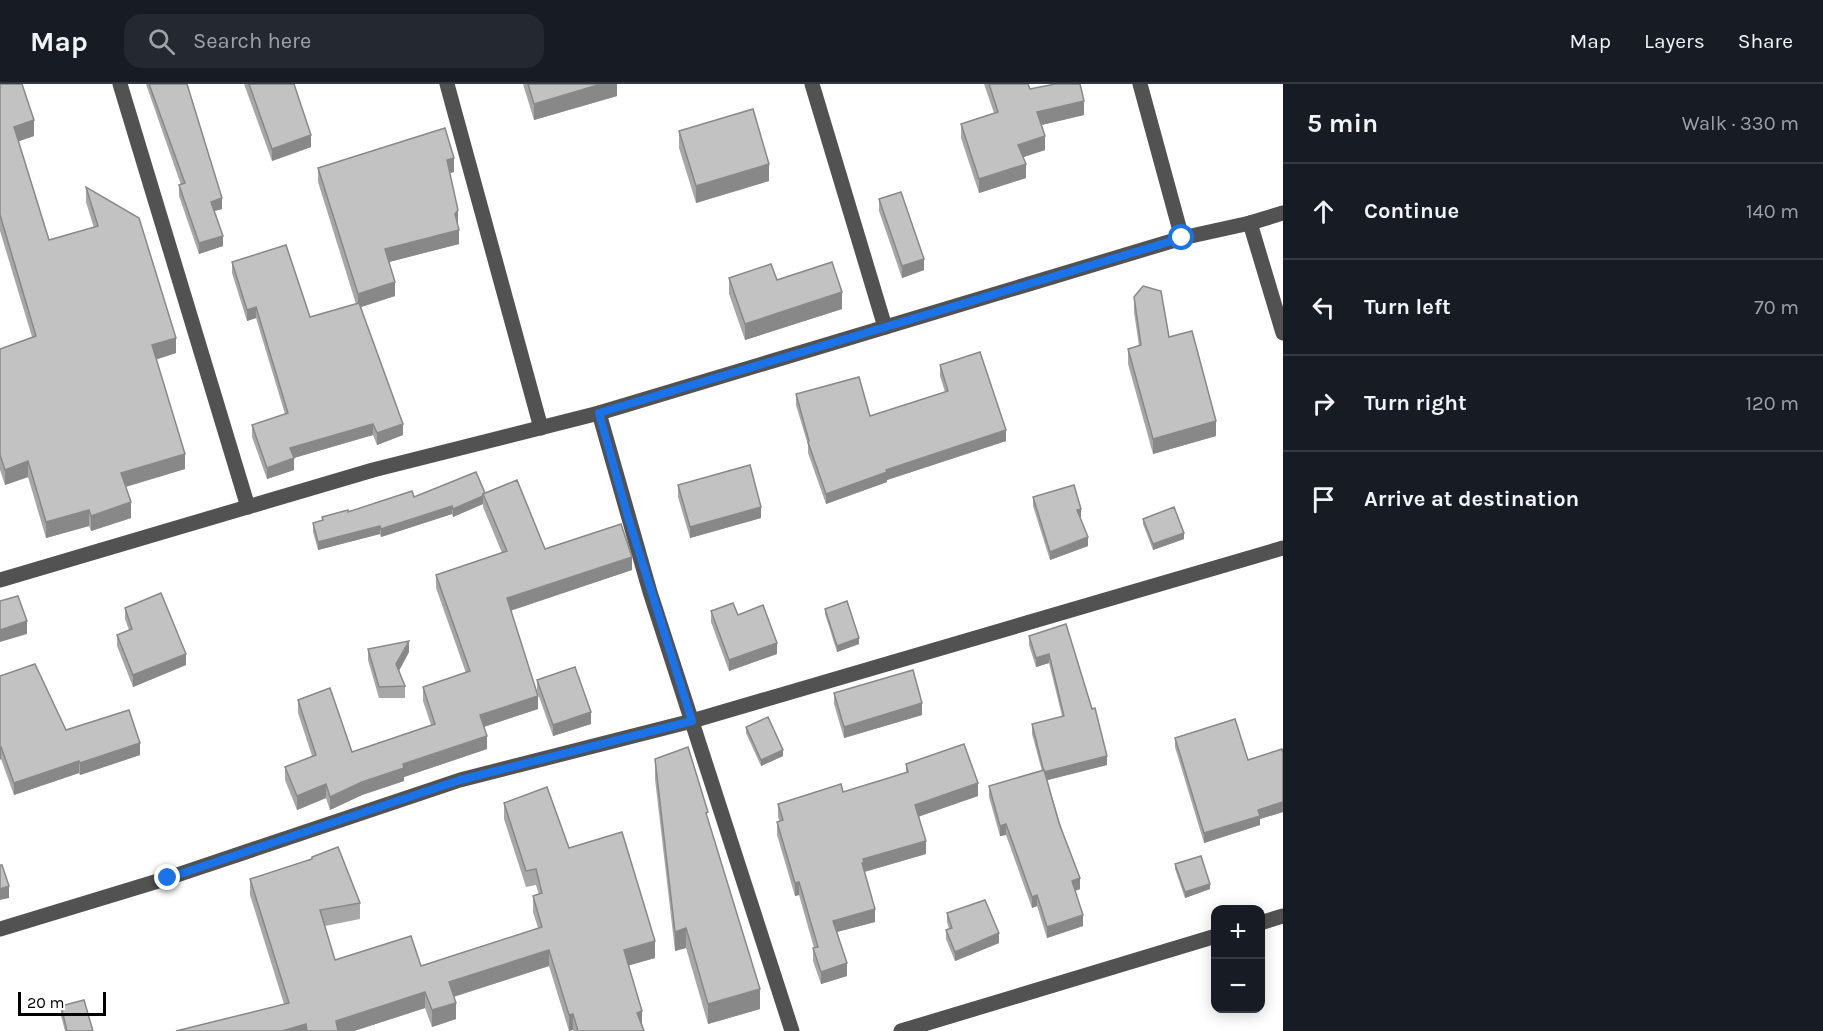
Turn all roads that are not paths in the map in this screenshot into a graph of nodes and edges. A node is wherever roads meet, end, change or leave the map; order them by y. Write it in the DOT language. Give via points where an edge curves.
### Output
graph roads {
  1 [pos="120,84"];
  2 [pos="447,84"];
  3 [pos="812,84"];
  4 [pos="1140,84"];
  5 [pos="1283,213"];
  6 [pos="1250,223"];
  7 [pos="1182,238"];
  8 [pos="885,327"];
  9 [pos="1283,333"];
  10 [pos="599,413"];
  11 [pos="541,428"];
  12 [pos="248,507"];
  13 [pos="1283,548"];
  14 [pos="0,580"];
  15 [pos="692,721"];
  16 [pos="1283,916"];
  17 [pos="1265,921"];
  18 [pos="0,929"];
  19 [pos="1211,937"];
  20 [pos="792,1031"];
  21 [pos="901,1031"];
  1 -- 12 [label="street"];
  2 -- 11 [label="street"];
  3 -- 8 [label="street"];
  4 -- 7 [label="street"];
  5 -- 6 [label="street"];
  6 -- 7 [label="street"];
  6 -- 9 [label="street"];
  7 -- 8 [label="street"];
  8 -- 10 [label="street"];
  10 -- 11 [label="street"];
  10 -- 15 [label="street"];
  11 -- 12 [label="street" via="373,470"];
  12 -- 14 [label="street"];
  13 -- 15 [label="street"];
  15 -- 18 [label="street" via="460,780 168,878"];
  15 -- 20 [label="street"];
  16 -- 17 [label="street"];
  19 -- 21 [label="street"];
}
